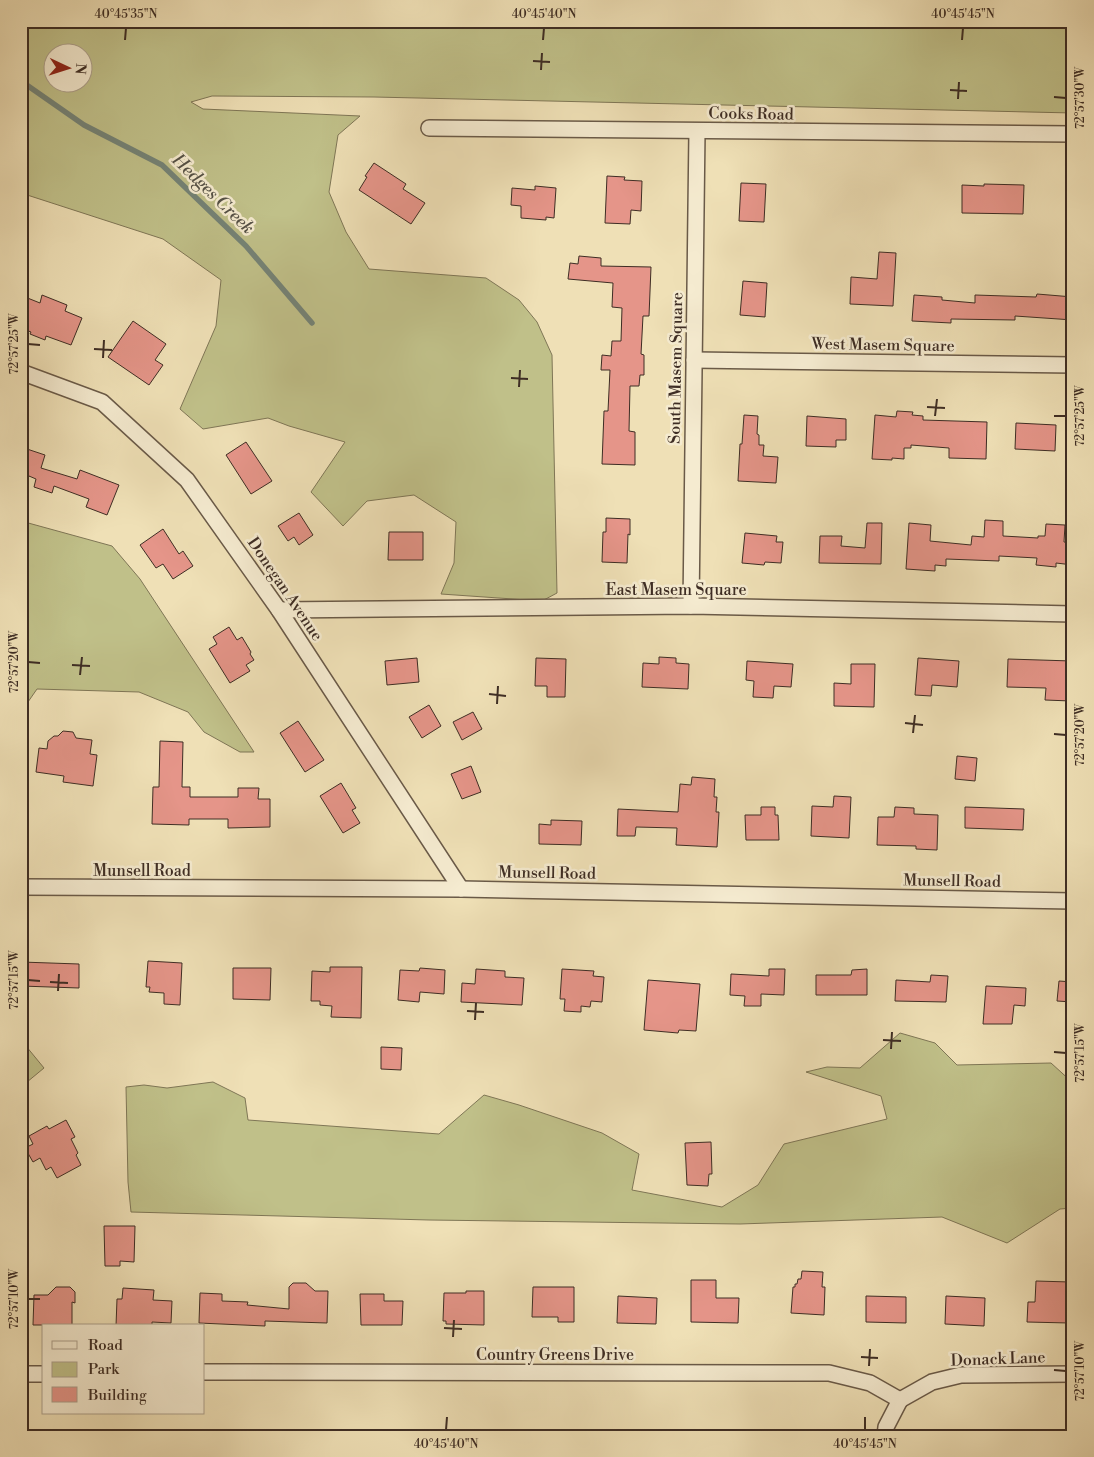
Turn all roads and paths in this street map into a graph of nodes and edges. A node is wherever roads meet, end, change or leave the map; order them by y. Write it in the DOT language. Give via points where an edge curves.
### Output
graph roads {
  1 [pos="429,128"];
  2 [pos="697,131"];
  3 [pos="1073,134"];
  4 [pos="694,360"];
  5 [pos="1073,366"];
  6 [pos="21,372"];
  7 [pos="691,606"];
  8 [pos="279,610"];
  9 [pos="1073,614"];
  10 [pos="21,888"];
  11 [pos="461,889"];
  12 [pos="1073,901"];
  13 [pos="205,1372"];
  14 [pos="21,1374"];
  15 [pos="42,1374"];
  16 [pos="1073,1374"];
  17 [pos="900,1400"];
  18 [pos="885,1436"];
  1 -- 2 [label="street, Cooks Road"];
  2 -- 3 [label="street, Cooks Road"];
  2 -- 4 [label="street, South Masem Square"];
  4 -- 5 [label="street, West Masem Square"];
  4 -- 7 [label="street, South Masem Square"];
  6 -- 8 [label="street, Donegan Avenue" via="102,402 187,480"];
  7 -- 8 [label="street, East Masem Square"];
  7 -- 9 [label="street, East Masem Square"];
  8 -- 11 [label="street, Donegan Avenue"];
  10 -- 11 [label="street, Munsell Road"];
  11 -- 12 [label="street, Munsell Road"];
  13 -- 17 [label="street, Country Greens Drive" via="828,1373 870,1383"];
  14 -- 15 [label="street"];
  16 -- 17 [label="street, Donack Lane" via="961,1375 932,1382"];
  17 -- 18 [label="street" via="886,1427"];
}
